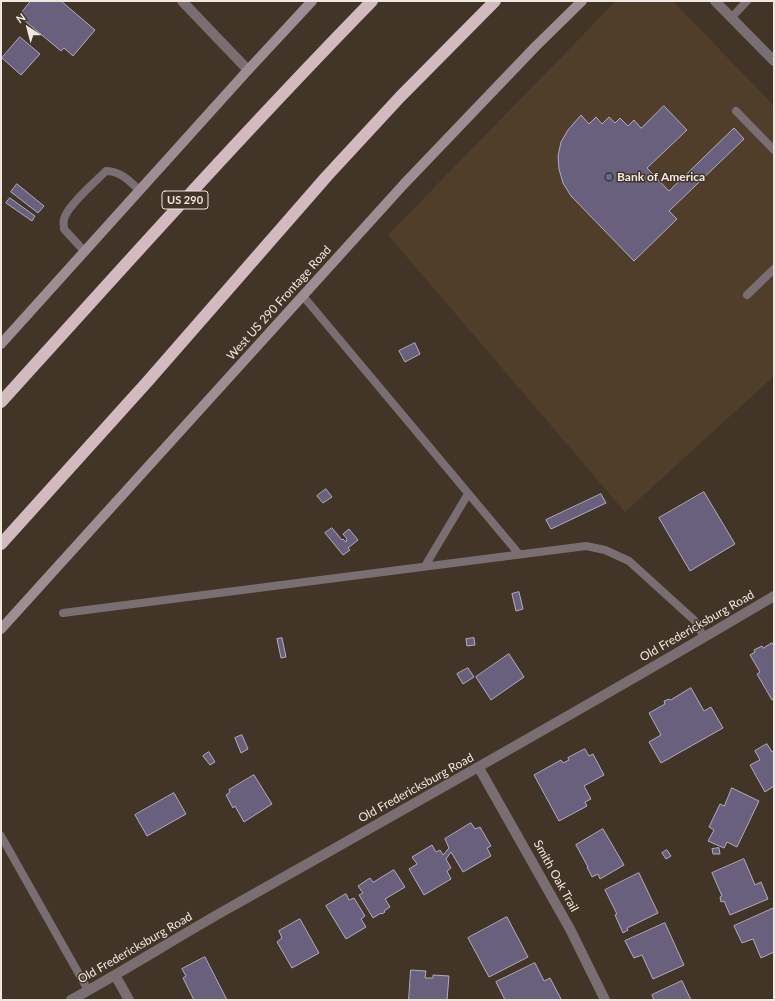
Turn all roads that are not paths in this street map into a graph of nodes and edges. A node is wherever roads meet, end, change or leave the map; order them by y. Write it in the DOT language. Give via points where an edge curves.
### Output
graph roads {
  1 [pos="182,1"];
  2 [pos="312,1"];
  3 [pos="372,1"];
  4 [pos="495,1"];
  5 [pos="582,1"];
  6 [pos="715,1"];
  7 [pos="747,1"];
  8 [pos="732,17"];
  9 [pos="774,61"];
  10 [pos="248,70"];
  11 [pos="736,111"];
  12 [pos="774,150"];
  13 [pos="139,190"];
  14 [pos="85,252"];
  15 [pos="774,269"];
  16 [pos="747,295"];
  17 [pos="303,296"];
  18 [pos="1,344"];
  19 [pos="1,402"];
  20 [pos="468,494"];
  21 [pos="1,544"];
  22 [pos="518,554"];
  23 [pos="425,566"];
  24 [pos="774,596"];
  25 [pos="63,613"];
  26 [pos="1,629"];
  27 [pos="704,637"];
  28 [pos="479,768"];
  29 [pos="1,836"];
  30 [pos="115,975"];
  31 [pos="88,990"];
  32 [pos="70,1000"];
  33 [pos="129,1000"];
  34 [pos="605,1000"];
  1 -- 10 [label="street"];
  2 -- 10 [label="main road"];
  3 -- 19 [label="highway, US 290" via="167,219"];
  4 -- 21 [label="highway" via="400,97 327,176"];
  5 -- 17 [label="main road, West US 290 Frontage Road" via="404,184"];
  6 -- 8 [label="street"];
  7 -- 8 [label="lane"];
  8 -- 9 [label="street"];
  10 -- 13 [label="main road"];
  11 -- 12 [label="lane"];
  13 -- 14 [label="main road"];
  13 -- 14 [label="lane" via="127,178 113,171 106,171 70,208 64,219 64,229"];
  14 -- 18 [label="main road"];
  15 -- 16 [label="lane"];
  17 -- 20 [label="lane"];
  17 -- 26 [label="main road, West US 290 Frontage Road"];
  20 -- 22 [label="lane"];
  20 -- 23 [label="lane"];
  22 -- 23 [label="lane"];
  22 -- 27 [label="lane" via="586,546 605,550 629,561 694,620"];
  23 -- 25 [label="lane"];
  24 -- 27 [label="street, Old Fredericksburg Road"];
  27 -- 28 [label="street, Old Fredericksburg Road"];
  28 -- 30 [label="street, Old Fredericksburg Road" via="226,909"];
  28 -- 34 [label="street, Smith Oak Trail" via="570,929"];
  29 -- 31 [label="lane"];
  30 -- 31 [label="street, Old Fredericksburg Road"];
  30 -- 33 [label="street"];
  31 -- 32 [label="street, Old Fredericksburg Road"];
}
